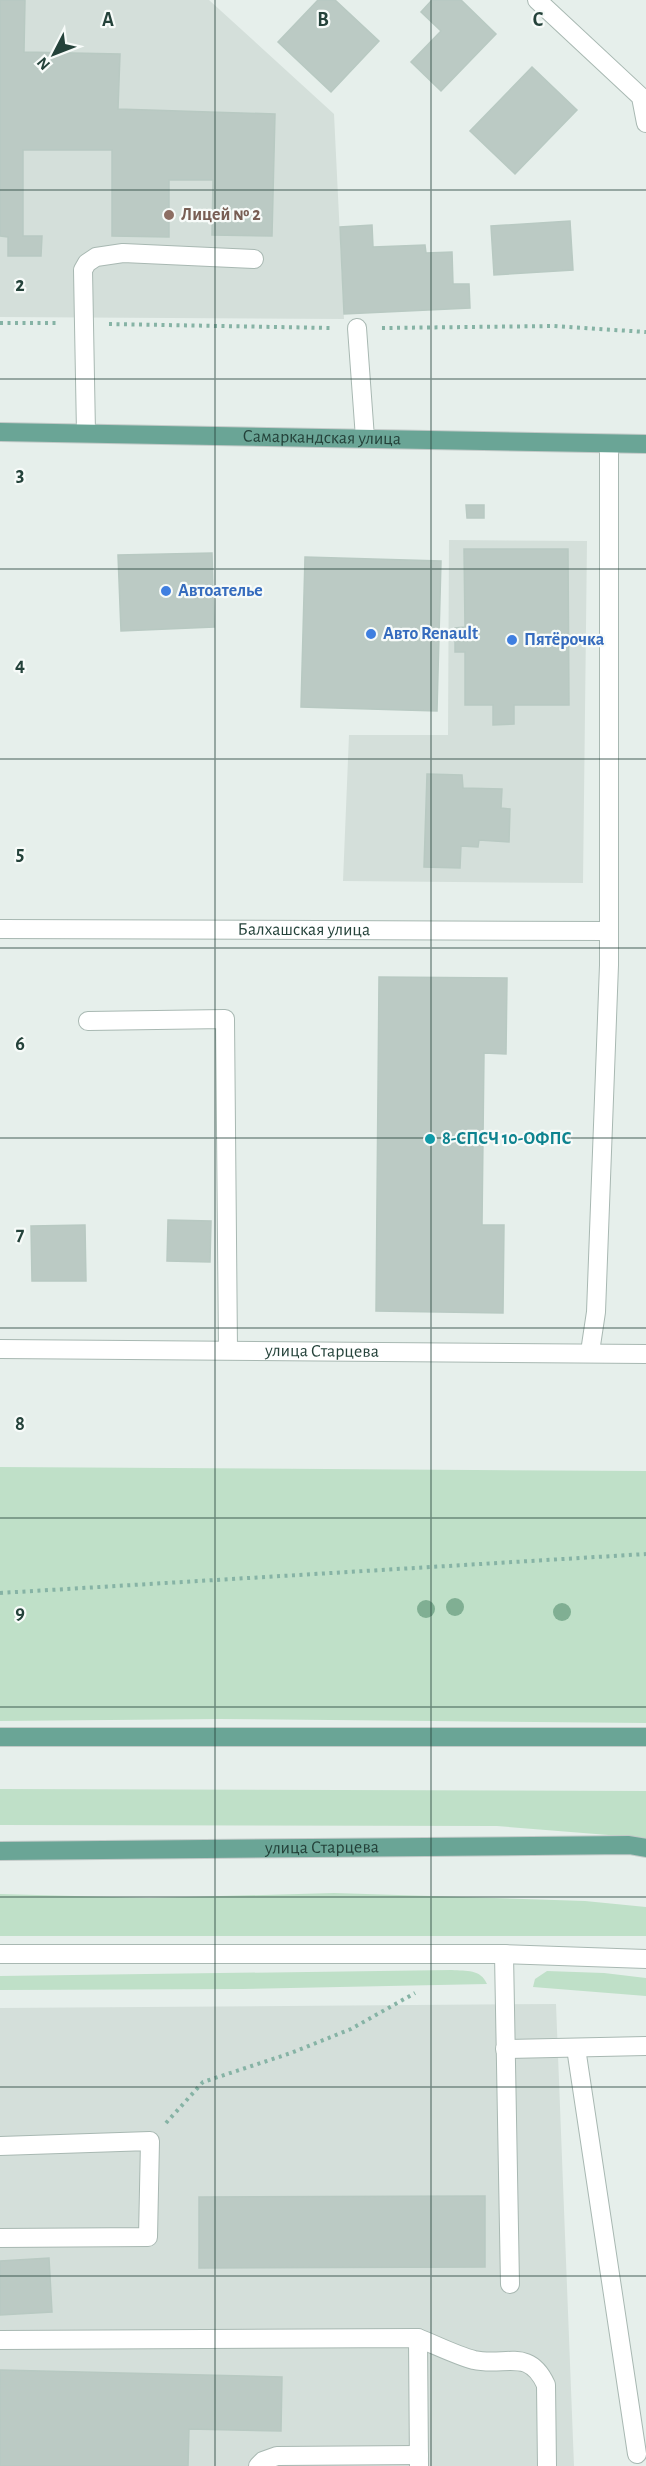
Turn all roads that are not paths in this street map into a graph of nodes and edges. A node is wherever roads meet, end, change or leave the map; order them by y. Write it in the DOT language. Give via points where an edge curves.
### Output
graph roads {
  1 [pos="537,0"];
  2 [pos="643,94"];
  3 [pos="646,123"];
  4 [pos="254,259"];
  5 [pos="357,328"];
  6 [pos="0,432"];
  7 [pos="86,433"];
  8 [pos="365,438"];
  9 [pos="646,444"];
  10 [pos="609,445"];
  11 [pos="0,929"];
  12 [pos="609,931"];
  13 [pos="88,1021"];
  14 [pos="0,1349"];
  15 [pos="228,1350"];
  16 [pos="590,1352"];
  17 [pos="646,1354"];
  18 [pos="0,1737"];
  19 [pos="646,1737"];
  20 [pos="646,1848"];
  21 [pos="0,1851"];
  22 [pos="0,1954"];
  23 [pos="504,1954"];
  24 [pos="646,1959"];
  25 [pos="646,2046"];
  26 [pos="576,2048"];
  27 [pos="505,2049"];
  28 [pos="0,2146"];
  29 [pos="0,2238"];
  30 [pos="510,2284"];
  31 [pos="418,2338"];
  32 [pos="0,2340"];
  33 [pos="637,2454"];
  34 [pos="419,2461"];
  35 [pos="258,2466"];
  36 [pos="547,2466"];
  1 -- 2 [label="street"];
  2 -- 3 [label="street"];
  4 -- 7 [label="street" via="123,253 96,257 87,263 83,270"];
  5 -- 8 [label="street"];
  6 -- 7 [label="main road, Самаркандская улица"];
  7 -- 8 [label="main road, Самаркандская улица"];
  8 -- 10 [label="main road, Самаркандская улица"];
  9 -- 10 [label="main road, Самаркандская улица"];
  10 -- 12 [label="street"];
  11 -- 12 [label="street, Балхашская улица"];
  12 -- 16 [label="street" via="596,1312"];
  13 -- 15 [label="street" via="225,1019"];
  14 -- 15 [label="street, улица Старцева"];
  15 -- 16 [label="street, улица Старцева"];
  16 -- 17 [label="street, улица Старцева"];
  18 -- 19 [label="main road"];
  20 -- 21 [label="main road, улица Старцева" via="617,1845"];
  22 -- 23 [label="street"];
  23 -- 24 [label="street"];
  23 -- 27 [label="street"];
  25 -- 26 [label="street"];
  26 -- 27 [label="street"];
  26 -- 33 [label="street"];
  27 -- 30 [label="street"];
  28 -- 29 [label="street" via="150,2141 148,2237"];
  31 -- 32 [label="street"];
  31 -- 34 [label="street"];
  31 -- 36 [label="street" via="476,2360 518,2360 531,2364 546,2385"];
  34 -- 35 [label="street" via="277,2456"];
}
